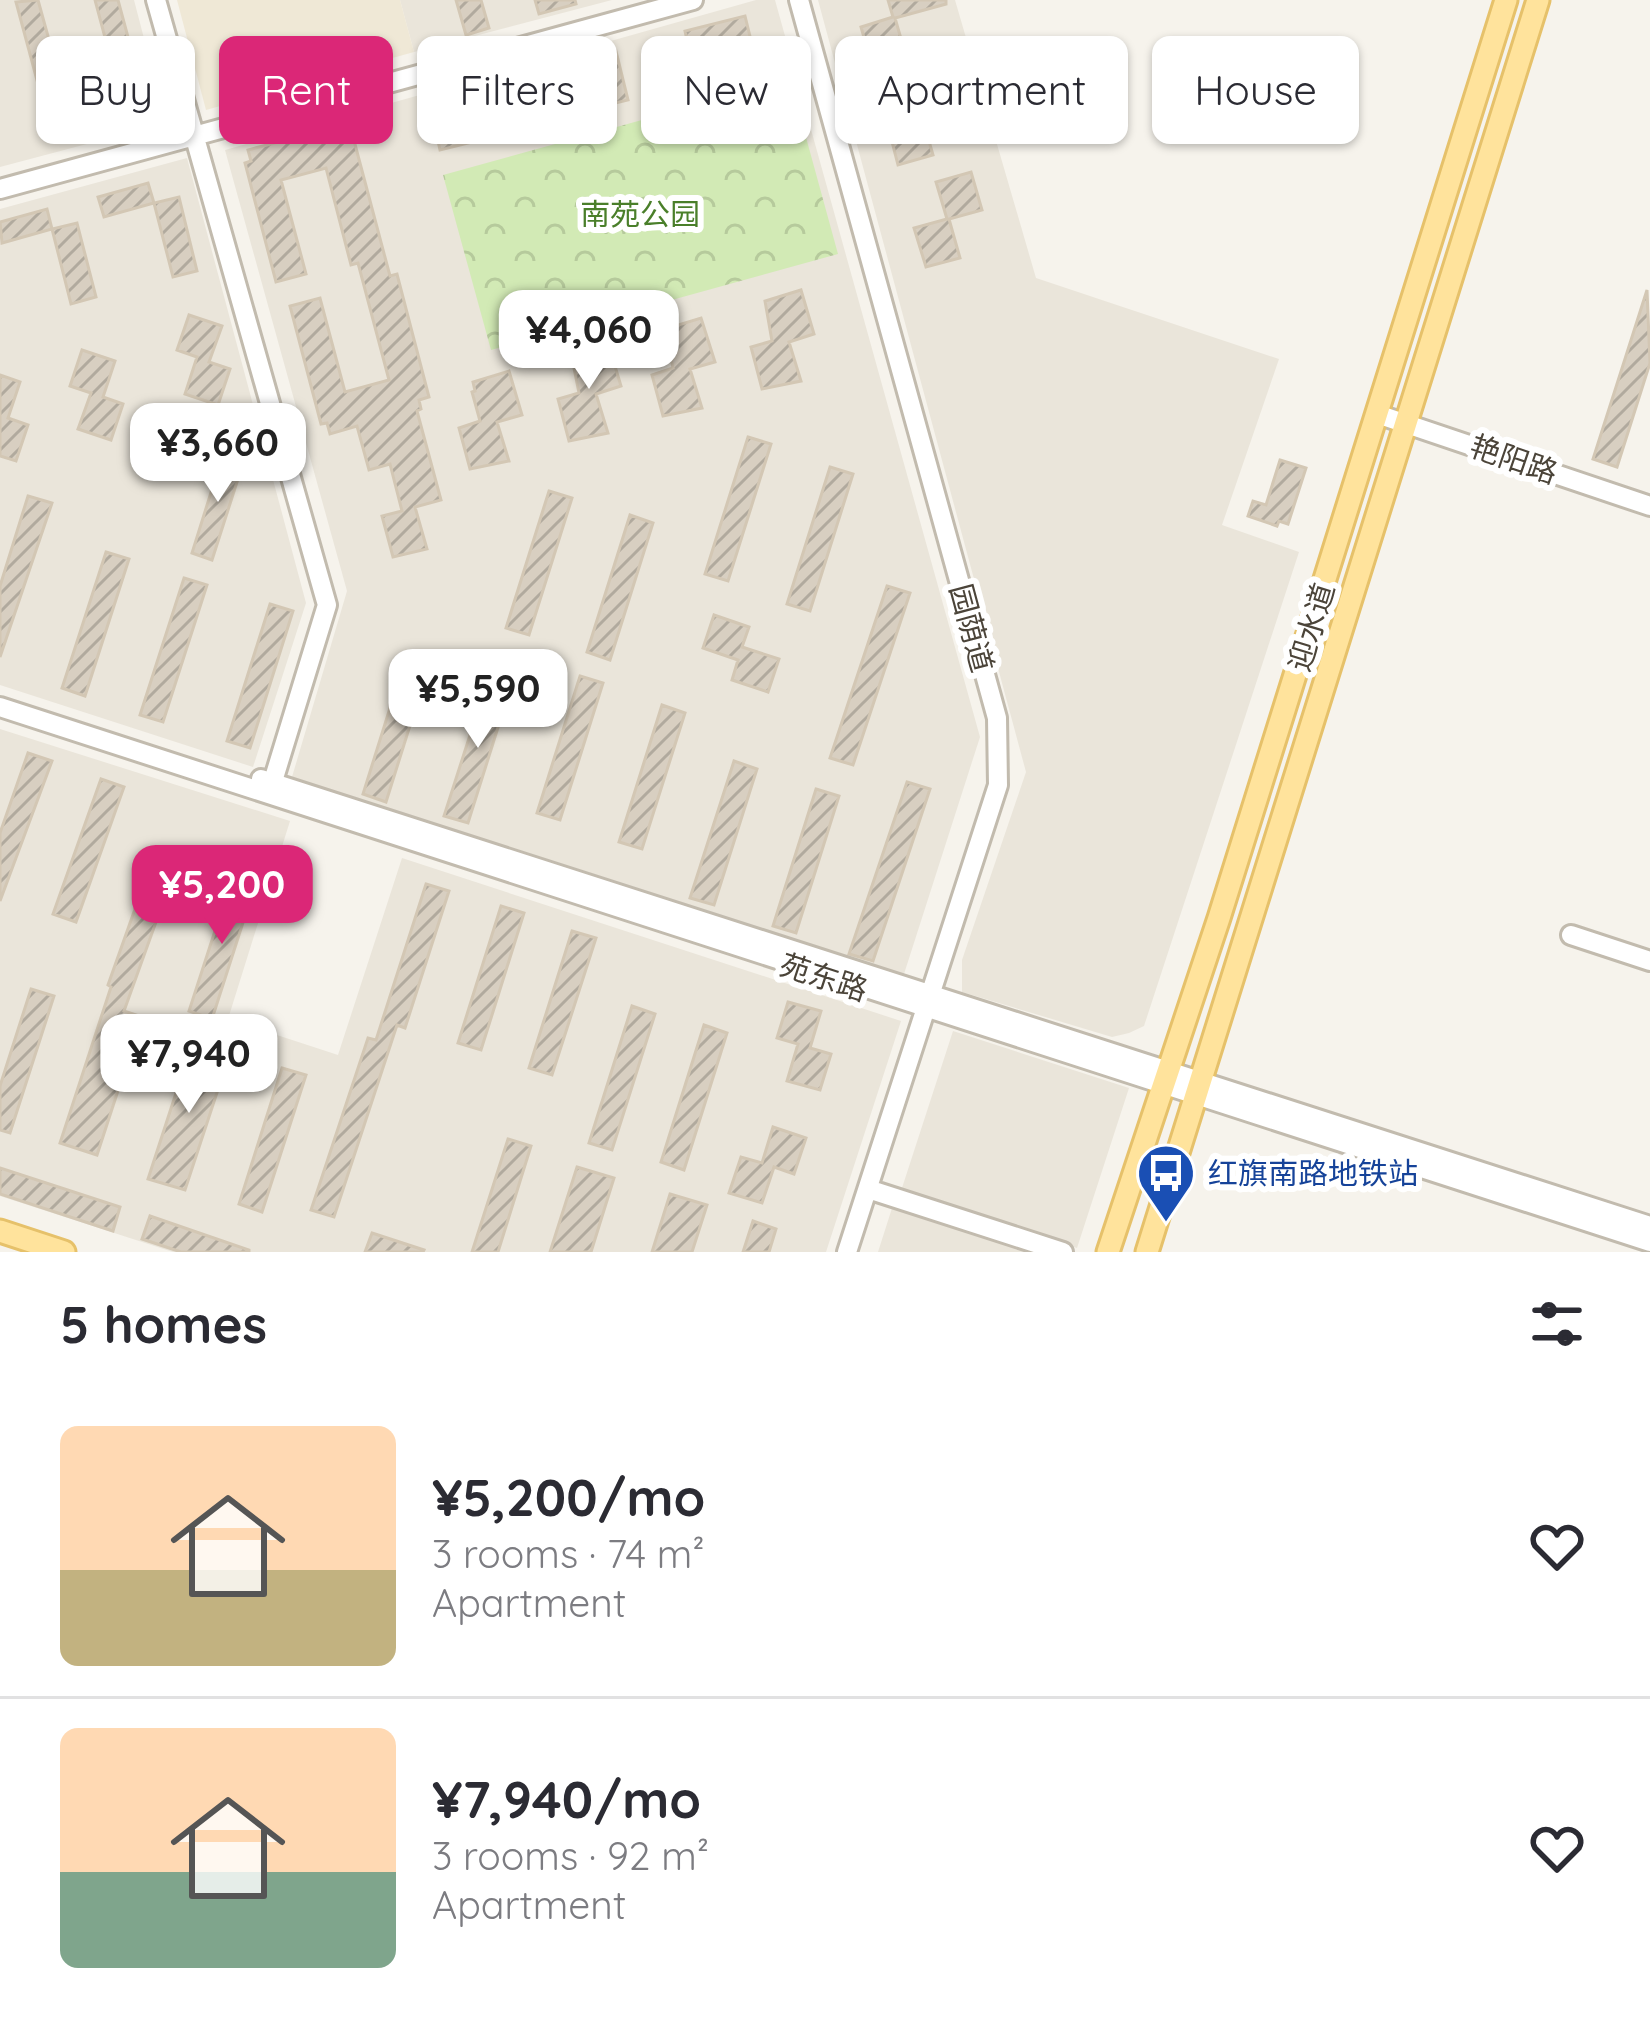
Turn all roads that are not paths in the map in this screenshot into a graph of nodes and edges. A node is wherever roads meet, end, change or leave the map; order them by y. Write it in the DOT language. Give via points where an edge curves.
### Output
graph roads {
  1 [pos="156,0"];
  2 [pos="658,0"];
  3 [pos="693,0"];
  4 [pos="799,0"];
  5 [pos="1506,0"];
  6 [pos="1538,0"];
  7 [pos="166,36"];
  8 [pos="195,131"];
  9 [pos="195,131"];
  10 [pos="195,139"];
  11 [pos="143,144"];
  12 [pos="152,144"];
  13 [pos="0,178"];
  14 [pos="0,189"];
  15 [pos="1377,414"];
  16 [pos="1408,423"];
  17 [pos="1650,506"];
  18 [pos="0,694"];
  19 [pos="0,707"];
  20 [pos="271,788"];
  21 [pos="1571,935"];
  22 [pos="1650,961"];
  23 [pos="927,1002"];
  24 [pos="1164,1078"];
  25 [pos="1200,1090"];
  26 [pos="868,1189"];
  27 [pos="1650,1226"];
  28 [pos="0,1231"];
  29 [pos="1650,1243"];
  30 [pos="64,1252"];
  31 [pos="847,1252"];
  32 [pos="1063,1252"];
  33 [pos="1108,1252"];
  34 [pos="1147,1252"];
  1 -- 7 [label="street"];
  2 -- 8 [label="street"];
  3 -- 9 [label="street"];
  4 -- 23 [label="street, 园荫道" via="997,718 998,785"];
  5 -- 15 [label="main road, 迎水道"];
  6 -- 16 [label="main road, 迎水道"];
  10 -- 20 [label="street" via="327,605"];
  11 -- 13 [label="street"];
  12 -- 14 [label="street"];
  15 -- 16 [label="street, 艳阳路"];
  15 -- 24 [label="main road, 迎水道"];
  16 -- 17 [label="street, 艳阳路"];
  16 -- 25 [label="main road, 迎水道"];
  18 -- 20 [label="street, 苑东路"];
  19 -- 20 [label="street, 苑东路"];
  20 -- 23 [label="street, 苑东路"];
  21 -- 22 [label="street"];
  23 -- 24 [label="street, 苑东路"];
  23 -- 26 [label="street, 园荫道"];
  24 -- 25 [label="street, 苑东路"];
  24 -- 33 [label="main road, 迎水道"];
  25 -- 27 [label="street, 苑东路"];
  25 -- 29 [label="street, 苑东路"];
  25 -- 34 [label="main road, 迎水道"];
  26 -- 31 [label="street, 园荫道"];
  26 -- 32 [label="street"];
  28 -- 30 [label="main road"];
}
